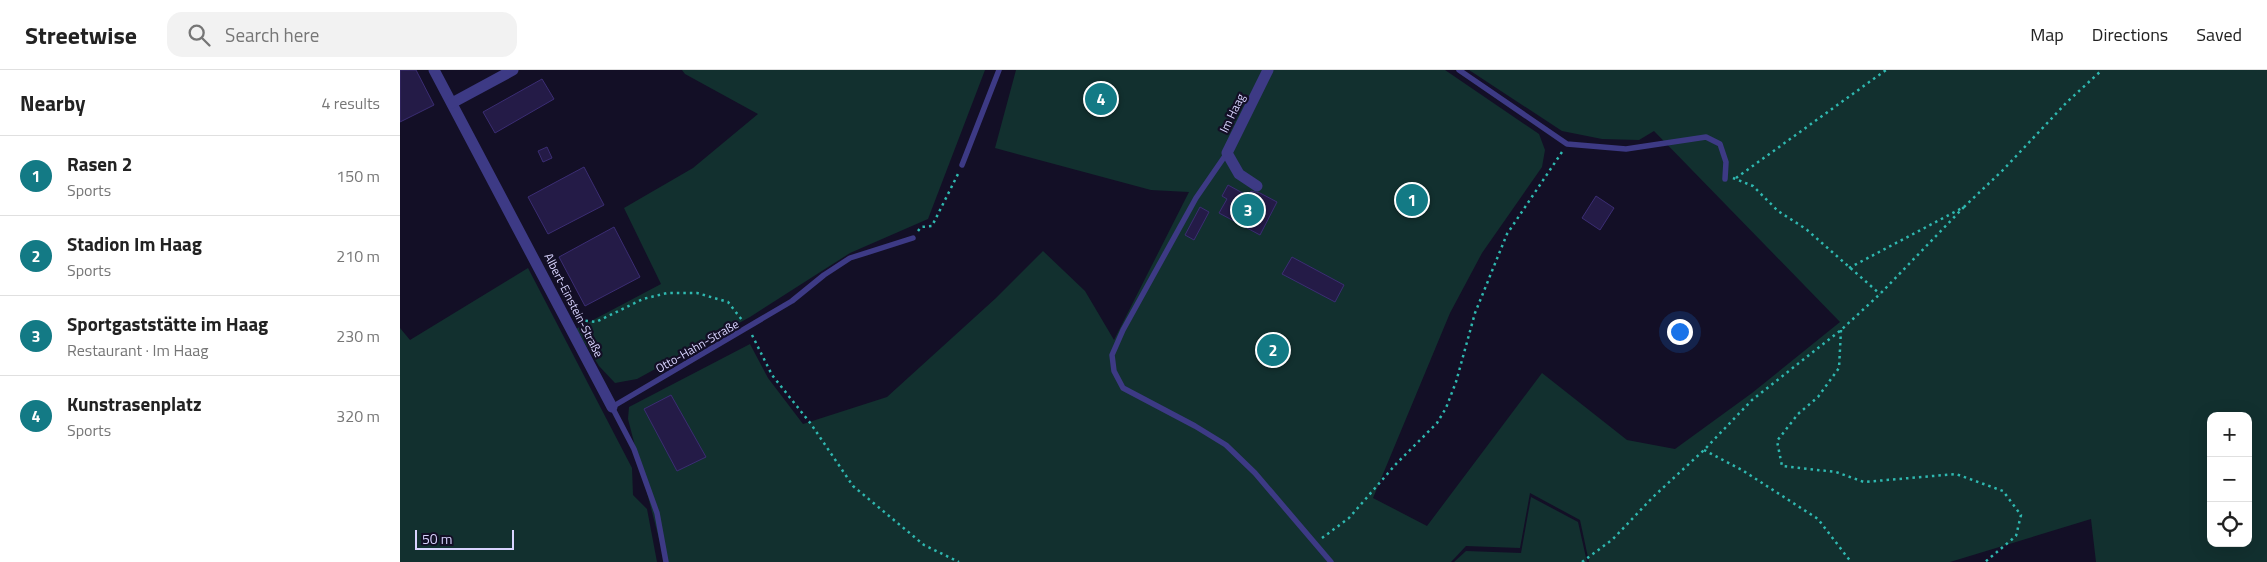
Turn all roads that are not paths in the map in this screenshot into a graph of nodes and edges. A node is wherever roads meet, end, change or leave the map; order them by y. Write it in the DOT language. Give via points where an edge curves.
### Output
graph roads {
  1 [pos="434,70"];
  2 [pos="513,70"];
  3 [pos="999,70"];
  4 [pos="1268,70"];
  5 [pos="1459,70"];
  6 [pos="452,103"];
  7 [pos="1227,153"];
  8 [pos="962,165"];
  9 [pos="1725,179"];
  10 [pos="1257,186"];
  11 [pos="913,238"];
  12 [pos="612,407"];
  13 [pos="666,562"];
  14 [pos="1331,562"];
  1 -- 6 [label="street, Albert-Einstein-Straße"];
  2 -- 6 [label="street"];
  3 -- 8 [label="lane"];
  4 -- 7 [label="street, Im Haag"];
  5 -- 9 [label="lane" via="1567,144 1626,149 1706,137 1720,144 1726,162"];
  6 -- 12 [label="street, Albert-Einstein-Straße"];
  7 -- 10 [label="street, Im Haag" via="1239,174"];
  7 -- 14 [label="lane" via="1196,198 1123,330 1112,355 1114,371 1123,388 1226,445 1255,473"];
  11 -- 12 [label="lane, Otto-Hahn-Straße" via="850,258 792,301"];
  12 -- 13 [label="lane, Albert-Einstein-Straße" via="634,448 657,514"];
}
